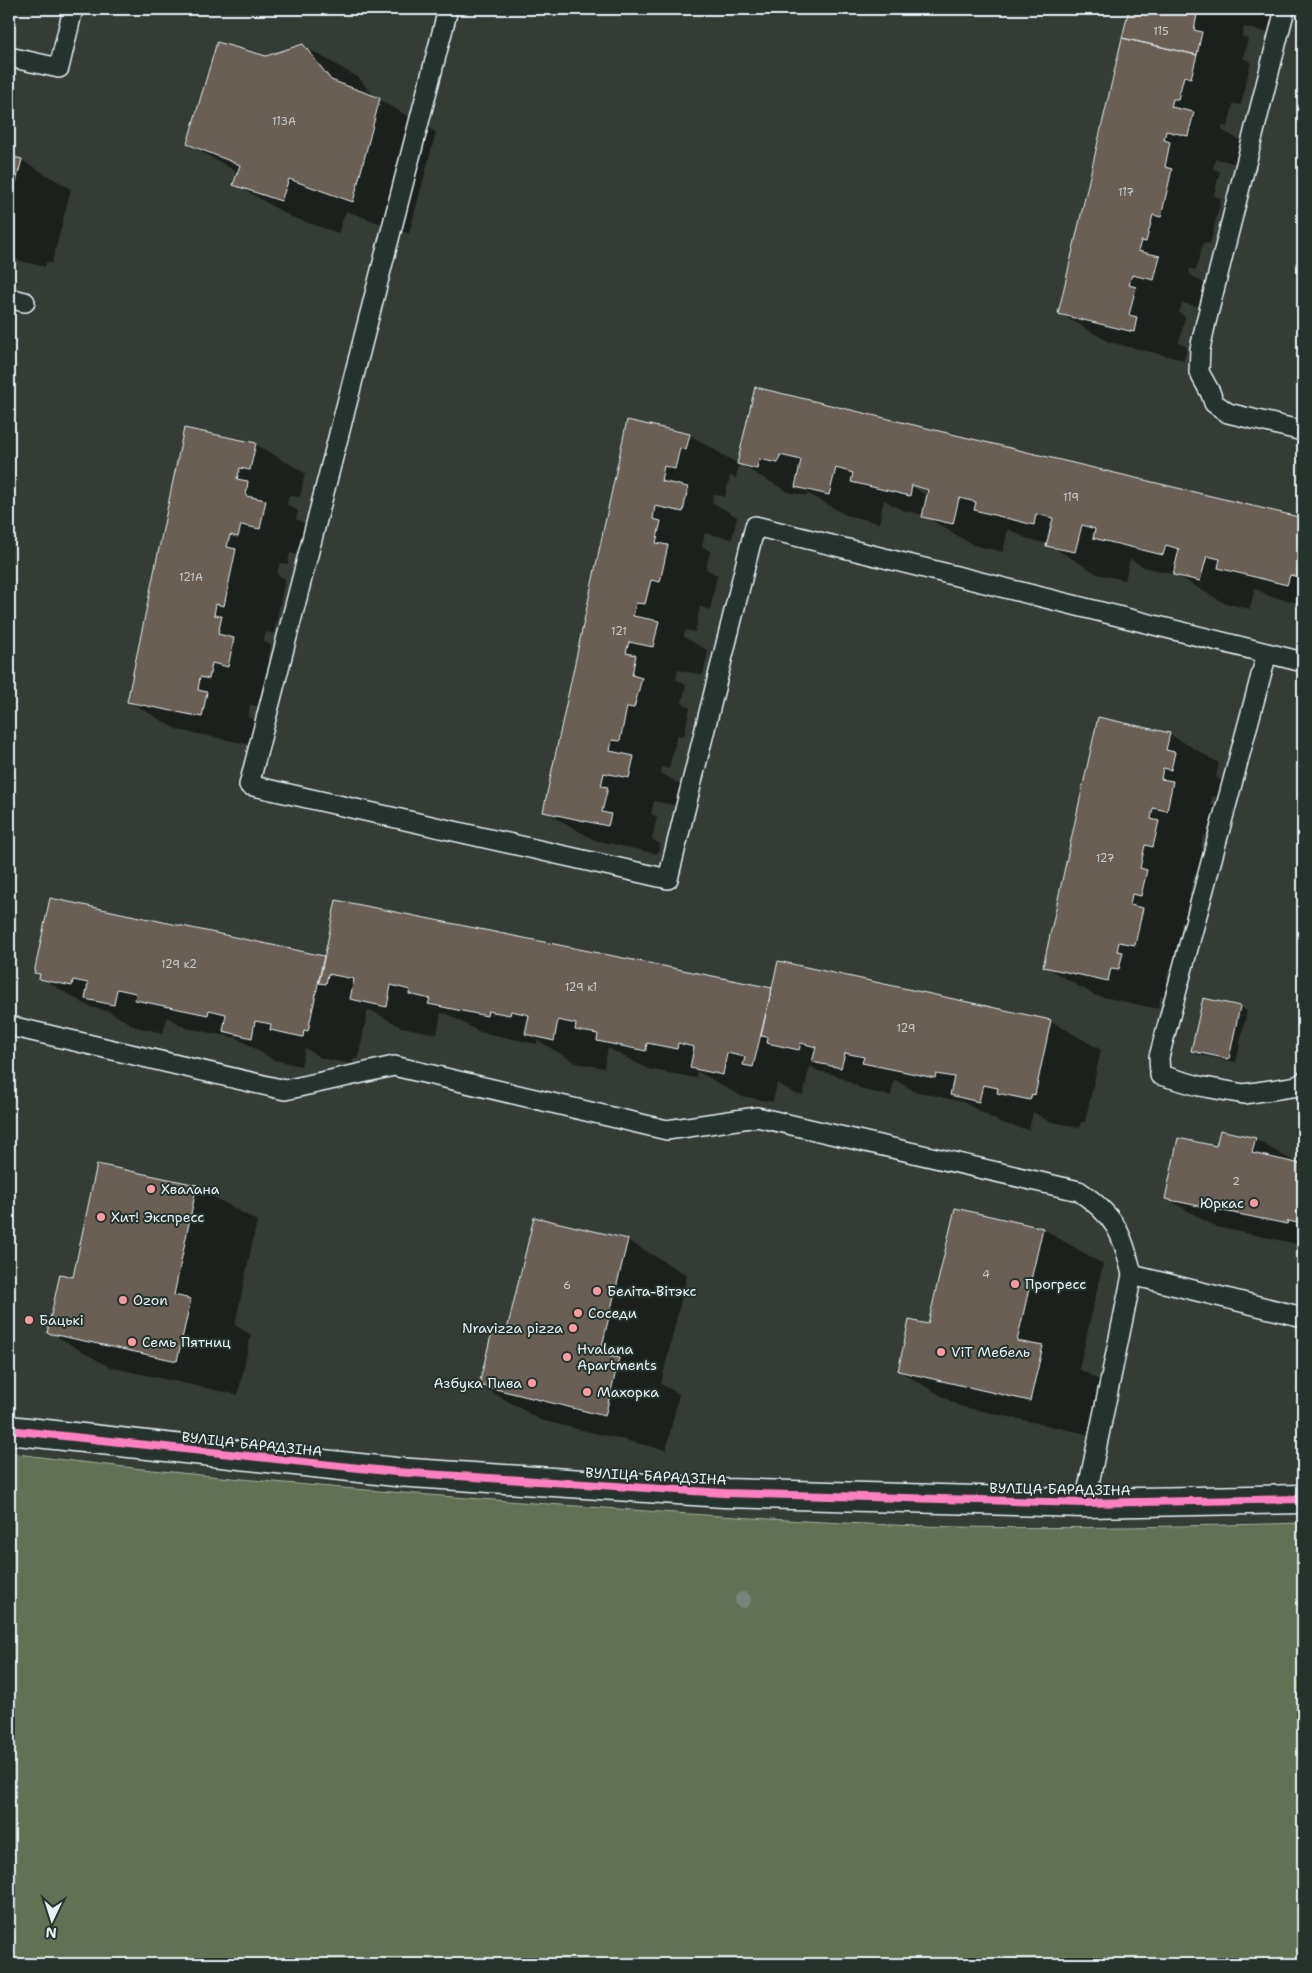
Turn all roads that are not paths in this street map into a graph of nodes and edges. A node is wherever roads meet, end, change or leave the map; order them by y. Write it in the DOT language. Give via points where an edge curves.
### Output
graph roads {
  1 [pos="73,9"];
  2 [pos="448,9"];
  3 [pos="1285,9"];
  4 [pos="9,57"];
  5 [pos="1303,431"];
  6 [pos="1267,653"];
  7 [pos="1303,662"];
  8 [pos="10,1026"];
  9 [pos="1303,1082"];
  10 [pos="1132,1275"];
  11 [pos="1303,1317"];
  12 [pos="9,1430"];
  13 [pos="1303,1498"];
  14 [pos="1085,1503"];
  1 -- 4 [label="lane" via="59,68"];
  2 -- 6 [label="lane" via="249,784 668,879 755,526"];
  3 -- 5 [label="lane" via="1204,331 1199,372 1214,403 1228,413"];
  6 -- 7 [label="lane"];
  6 -- 9 [label="lane" via="1159,1057 1160,1075 1244,1094 1298,1086"];
  8 -- 10 [label="lane" via="285,1090 394,1066 667,1130 757,1117 1079,1192 1098,1204 1115,1224 1124,1240"];
  10 -- 11 [label="lane"];
  10 -- 14 [label="lane"];
  12 -- 14 [label="street, ВУЛІЦА БАРАДЗІНА" via="396,1472 724,1493"];
  13 -- 14 [label="street, ВУЛІЦА БАРАДЗІНА"];
}
